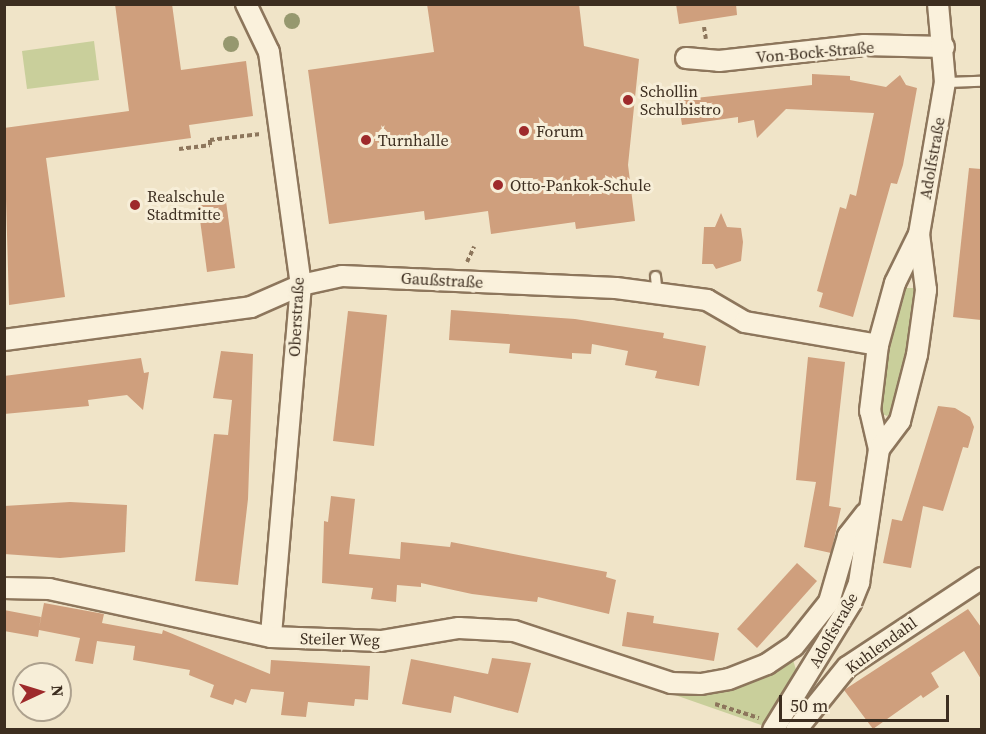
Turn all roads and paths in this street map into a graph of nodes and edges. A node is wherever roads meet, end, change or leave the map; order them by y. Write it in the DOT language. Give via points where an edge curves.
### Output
graph roads {
  1 [pos="246,4"];
  2 [pos="938,4"];
  3 [pos="944,47"];
  4 [pos="686,58"];
  5 [pos="981,81"];
  6 [pos="945,82"];
  7 [pos="280,132"];
  8 [pos="179,149"];
  9 [pos="919,234"];
  10 [pos="474,247"];
  11 [pos="470,254"];
  12 [pos="301,285"];
  13 [pos="4,340"];
  14 [pos="878,345"];
  15 [pos="879,449"];
  16 [pos="866,513"];
  17 [pos="981,578"];
  18 [pos="4,588"];
  19 [pos="271,637"];
  20 [pos="712,703"];
  21 [pos="774,727"];
  22 [pos="796,729"];
  1 -- 7 [label="street, Oberstraße" via="269,52"];
  2 -- 3 [label="street, Adolfstraße"];
  3 -- 4 [label="street, Von-Bock-Straße" via="864,45 719,61"];
  3 -- 6 [label="street, Adolfstraße"];
  5 -- 6 [label="lane"];
  6 -- 9 [label="street, Adolfstraße"];
  7 -- 8 [label="path" via="210,140 210,145"];
  7 -- 12 [label="street, Oberstraße"];
  9 -- 14 [label="street, Adolfstraße" via="895,283"];
  9 -- 15 [label="street, Adolfstraße" via="926,290 917,355 900,421"];
  10 -- 11 [label="path"];
  12 -- 13 [label="street, Gaußstraße" via="251,307"];
  12 -- 14 [label="street, Gaußstraße" via="342,276 656,285 707,300 746,322"];
  12 -- 19 [label="street, Oberstraße"];
  14 -- 15 [label="street, Adolfstraße" via="870,411"];
  15 -- 16 [label="street, Adolfstraße"];
  16 -- 19 [label="street, Steiler Weg" via="848,536 829,602 794,646 767,664 729,679 671,683 514,631 459,628 381,640"];
  16 -- 21 [label="street, Adolfstraße" via="859,583 851,603"];
  17 -- 22 [label="street, Kuhlendahl" via="847,667"];
  18 -- 19 [label="street, Steiler Weg" via="49,589"];
  20 -- 21 [label="path"];
}
